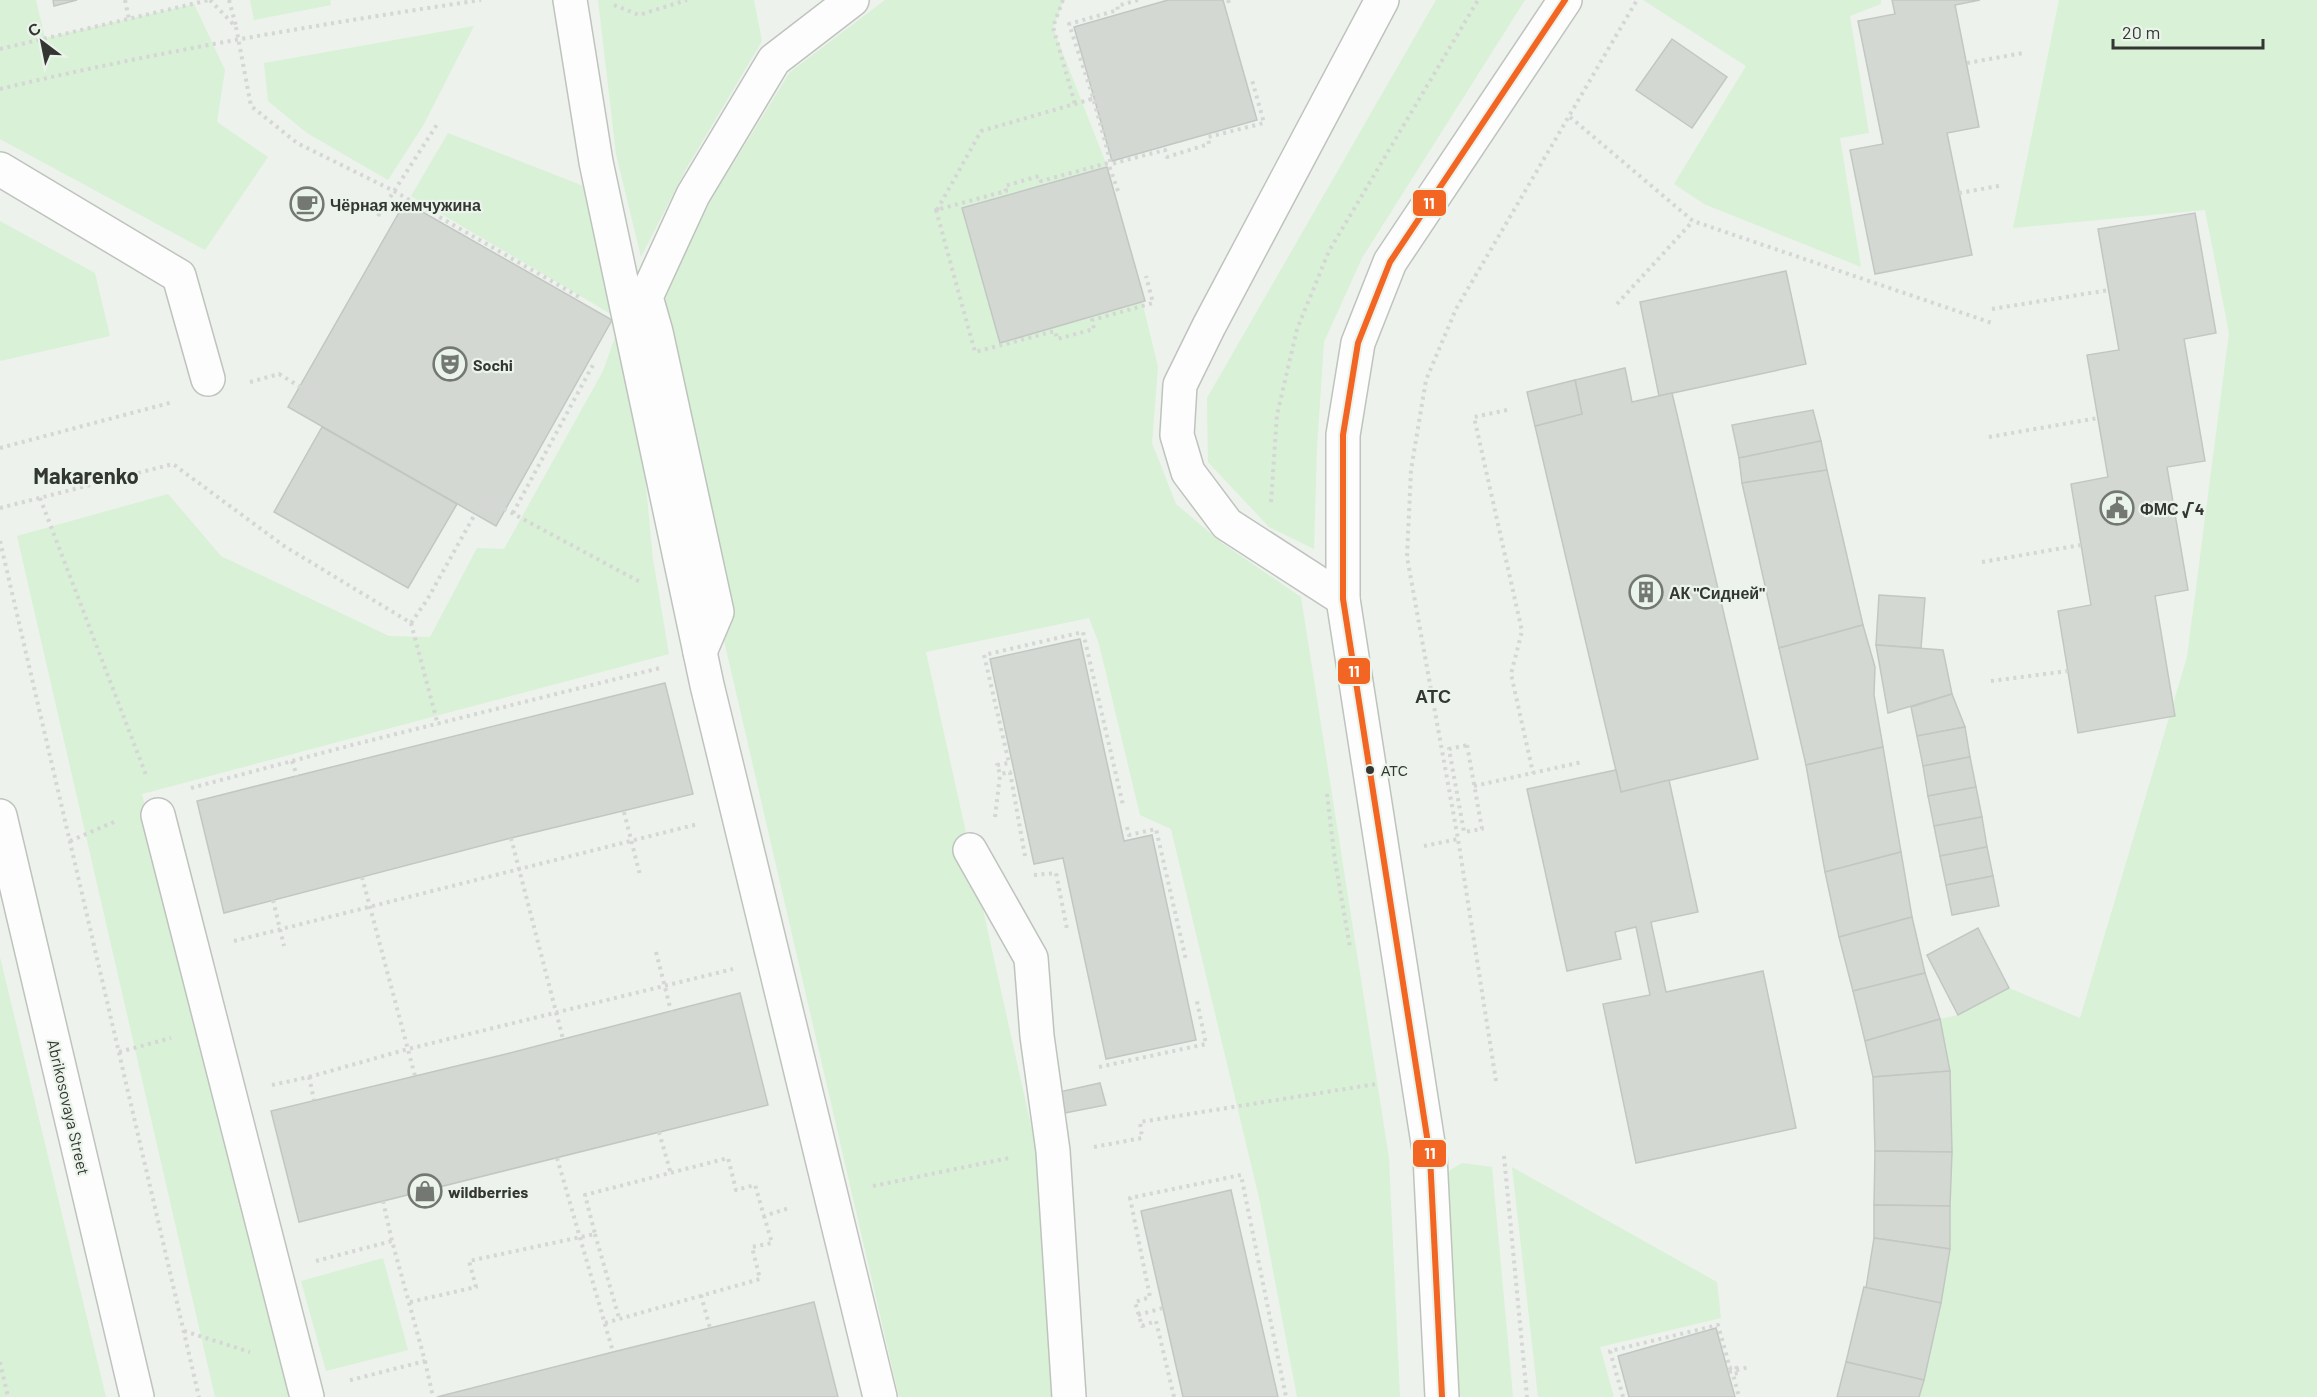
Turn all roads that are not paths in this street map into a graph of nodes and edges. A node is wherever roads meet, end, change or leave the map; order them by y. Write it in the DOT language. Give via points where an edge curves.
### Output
graph roads {
  1 [pos="570,0"];
  2 [pos="852,0"];
  3 [pos="1382,0"];
  4 [pos="1565,0"];
  5 [pos="0,169"];
  6 [pos="208,379"];
  7 [pos="1343,599"];
  8 [pos="700,652"];
  9 [pos="156,807"];
  10 [pos="0,816"];
  11 [pos="970,850"];
  12 [pos="304,1385"];
  13 [pos="137,1397"];
  14 [pos="880,1397"];
  15 [pos="1069,1397"];
  16 [pos="1442,1397"];
  1 -- 8 [label="street" via="596,162"];
  2 -- 8 [label="street" via="774,60 693,195 646,297 717,612"];
  3 -- 7 [label="street" via="1180,385 1177,435 1188,472 1214,507 1227,524"];
  4 -- 7 [label="street" via="1390,262 1358,343 1343,435"];
  5 -- 6 [label="street" via="179,276"];
  7 -- 16 [label="street" via="1430,1156"];
  8 -- 14 [label="street"];
  9 -- 12 [label="street"];
  10 -- 13 [label="street, Abrikosovaya Street"];
  11 -- 15 [label="street" via="1031,958 1053,1150"];
}
